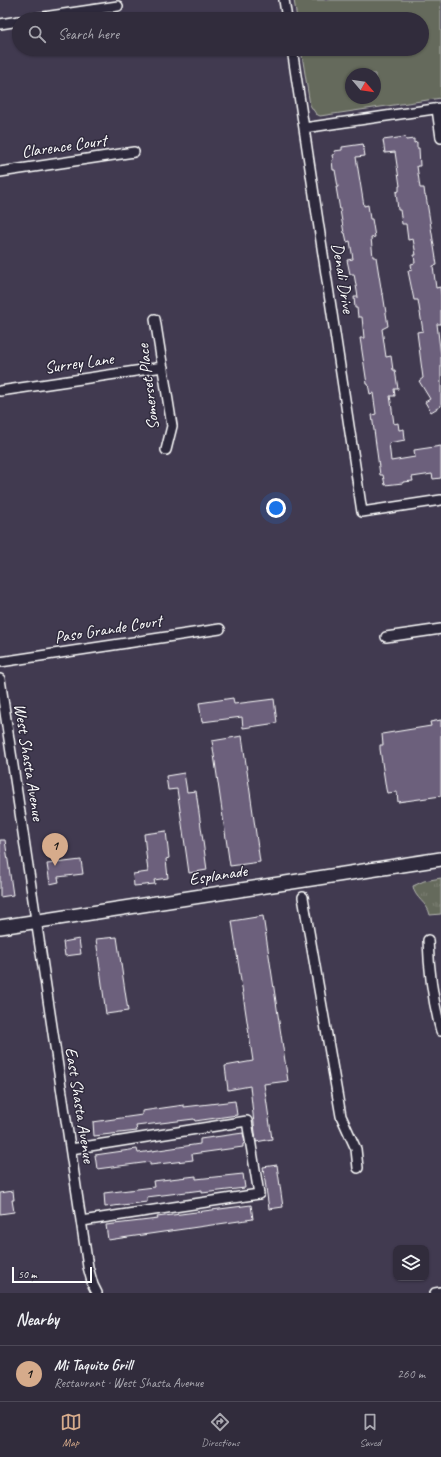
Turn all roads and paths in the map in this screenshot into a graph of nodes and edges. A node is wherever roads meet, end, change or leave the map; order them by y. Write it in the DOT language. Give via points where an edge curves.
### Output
graph roads {
  1 [pos="284,0"];
  2 [pos="118,6"];
  3 [pos="77,12"];
  4 [pos="286,12"];
  5 [pos="12,22"];
  6 [pos="0,24"];
  7 [pos="293,56"];
  8 [pos="439,108"];
  9 [pos="304,128"];
  10 [pos="441,138"];
  11 [pos="134,152"];
  12 [pos="0,172"];
  13 [pos="155,319"];
  14 [pos="162,367"];
  15 [pos="0,391"];
  16 [pos="166,450"];
  17 [pos="441,500"];
  18 [pos="220,629"];
  19 [pos="441,629"];
  20 [pos="386,637"];
  21 [pos="0,662"];
  22 [pos="0,679"];
  23 [pos="4,728"];
  24 [pos="441,859"];
  25 [pos="303,897"];
  26 [pos="37,921"];
  27 [pos="0,927"];
  28 [pos="428,940"];
  29 [pos="441,1030"];
  30 [pos="71,1149"];
  31 [pos="358,1168"];
  32 [pos="82,1221"];
  33 [pos="441,1292"];
  34 [pos="97,1293"];
  35 [pos="435,1293"];
  1 -- 4 [label="street"];
  2 -- 3 [label="street"];
  5 -- 6 [label="street"];
  7 -- 9 [label="street, Denali Drive"];
  8 -- 9 [label="street"];
  8 -- 10 [label="street"];
  9 -- 17 [label="street, Denali Drive" via="362,512"];
  11 -- 12 [label="street, Clarence Court"];
  13 -- 14 [label="street, Somerset Place"];
  14 -- 15 [label="street, Surrey Lane"];
  14 -- 16 [label="street, Somerset Place" via="172,426"];
  18 -- 21 [label="street, Paso Grande Court"];
  19 -- 20 [label="street"];
  22 -- 23 [label="street, West Shasta Avenue"];
  23 -- 26 [label="street, West Shasta Avenue"];
  24 -- 26 [label="main road, Esplanade"];
  25 -- 31 [label="street" via="341,1116 356,1149"];
  26 -- 27 [label="main road, Esplanade"];
  26 -- 30 [label="street, East Shasta Avenue"];
  28 -- 29 [label="street" via="429,965"];
  30 -- 32 [label="street, East Shasta Avenue"];
  30 -- 32 [label="street" via="247,1121 258,1194"];
  32 -- 34 [label="street, East Shasta Avenue" via="88,1267"];
  33 -- 35 [label="street"];
}
